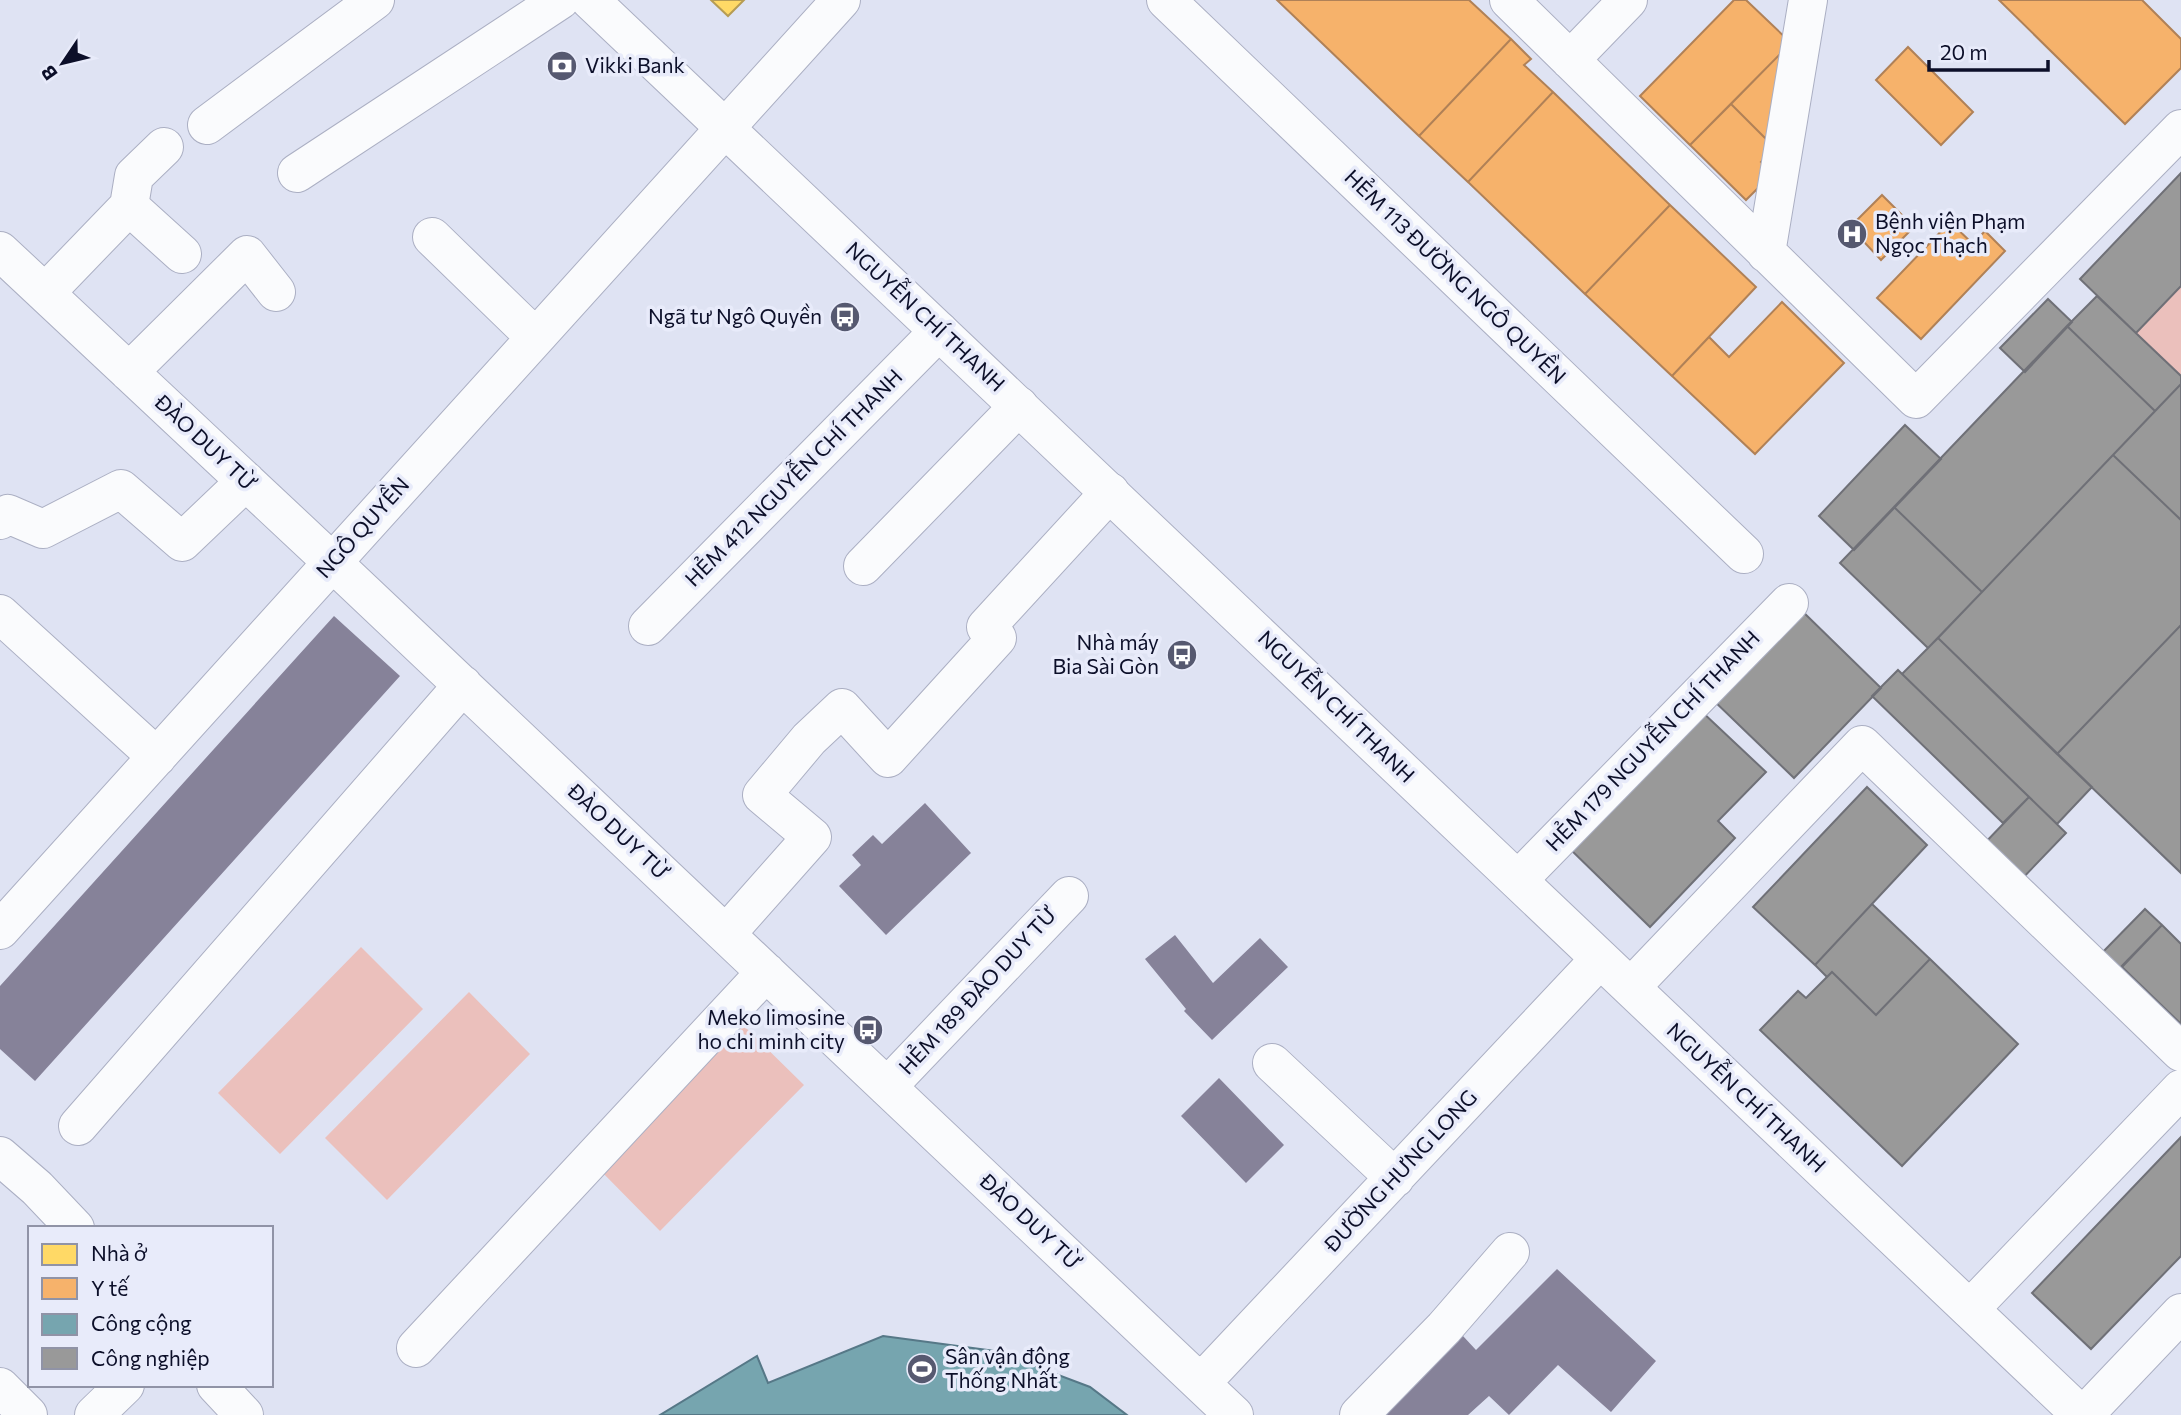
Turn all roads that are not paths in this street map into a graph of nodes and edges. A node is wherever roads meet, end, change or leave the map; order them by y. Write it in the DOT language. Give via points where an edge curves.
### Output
graph roads {
  1 [pos="375,0"];
  2 [pos="560,0"];
  3 [pos="590,0"];
  4 [pos="841,0"];
  5 [pos="1166,0"];
  6 [pos="1509,0"];
  7 [pos="1628,0"];
  8 [pos="1808,0"];
  9 [pos="1570,60"];
  10 [pos="207,125"];
  11 [pos="725,127"];
  12 [pos="2181,129"];
  13 [pos="164,147"];
  14 [pos="297,173"];
  15 [pos="130,206"];
  16 [pos="432,237"];
  17 [pos="0,251"];
  18 [pos="1766,253"];
  19 [pos="182,254"];
  20 [pos="276,292"];
  21 [pos="45,293"];
  22 [pos="939,331"];
  23 [pos="535,337"];
  24 [pos="129,372"];
  25 [pos="1019,406"];
  26 [pos="246,481"];
  27 [pos="1110,492"];
  28 [pos="0,520"];
  29 [pos="1744,554"];
  30 [pos="332,562"];
  31 [pos="863,566"];
  32 [pos="1789,603"];
  33 [pos="0,614"];
  34 [pos="648,626"];
  35 [pos="463,685"];
  36 [pos="157,757"];
  37 [pos="1518,880"];
  38 [pos="1069,896"];
  39 [pos="3,922"];
  40 [pos="726,934"];
  41 [pos="1600,959"];
  42 [pos="766,972"];
  43 [pos="1631,987"];
  44 [pos="2181,1052"];
  45 [pos="1272,1063"];
  46 [pos="887,1087"];
  47 [pos="2181,1089"];
  48 [pos="78,1126"];
  49 [pos="0,1156"];
  50 [pos="1395,1178"];
  51 [pos="73,1226"];
  52 [pos="1510,1252"];
  53 [pos="1970,1309"];
  54 [pos="2181,1313"];
  55 [pos="416,1348"];
  56 [pos="1201,1383"];
  57 [pos="123,1387"];
  58 [pos="218,1387"];
  59 [pos="94,1415"];
  60 [pos="244,1415"];
  61 [pos="1234,1415"];
  62 [pos="1359,1415"];
  63 [pos="2082,1415"];
  1 -- 10 [label="street"];
  2 -- 14 [label="street"];
  3 -- 11 [label="street, NGUYỄN CHÍ THANH"];
  4 -- 11 [label="street, NGÔ QUYỀN"];
  5 -- 29 [label="street, HẺM 113 ĐƯỜNG NGÔ QUYỀN"];
  6 -- 9 [label="street"];
  7 -- 9 [label="street"];
  8 -- 18 [label="street"];
  9 -- 18 [label="street"];
  11 -- 22 [label="street, NGUYỄN CHÍ THANH"];
  11 -- 23 [label="street, NGÔ QUYỀN"];
  12 -- 18 [label="street" via="1916,399"];
  13 -- 15 [label="street" via="134,176"];
  15 -- 19 [label="street"];
  15 -- 21 [label="street"];
  16 -- 23 [label="street"];
  17 -- 21 [label="street, ĐÀO DUY TỪ"];
  20 -- 24 [label="street" via="247,255"];
  21 -- 24 [label="street, ĐÀO DUY TỪ"];
  22 -- 25 [label="street, NGUYỄN CHÍ THANH"];
  22 -- 34 [label="street, HẺM 412 NGUYỄN CHÍ THANH"];
  23 -- 30 [label="street, NGÔ QUYỀN"];
  24 -- 26 [label="street, ĐÀO DUY TỪ"];
  25 -- 27 [label="street, NGUYỄN CHÍ THANH"];
  25 -- 31 [label="street"];
  26 -- 28 [label="street" via="182,542 121,489 43,529 8,514"];
  26 -- 30 [label="street, ĐÀO DUY TỪ"];
  27 -- 37 [label="street, NGUYỄN CHÍ THANH"];
  27 -- 40 [label="street" via="986,627 997,639 888,758 842,708 809,738 762,795 812,838"];
  30 -- 35 [label="street, ĐÀO DUY TỪ"];
  30 -- 36 [label="street, NGÔ QUYỀN"];
  32 -- 37 [label="street, HẺM 179 NGUYỄN CHÍ THANH"];
  33 -- 36 [label="street"];
  35 -- 40 [label="street, ĐÀO DUY TỪ"];
  35 -- 48 [label="street"];
  36 -- 39 [label="street, NGÔ QUYỀN"];
  37 -- 41 [label="street, NGUYỄN CHÍ THANH"];
  38 -- 46 [label="street, HẺM 189 ĐÀO DUY TỪ"];
  40 -- 42 [label="street, ĐÀO DUY TỪ"];
  41 -- 43 [label="street, NGUYỄN CHÍ THANH"];
  41 -- 50 [label="street, ĐƯỜNG HƯNG LONG"];
  42 -- 46 [label="street, ĐÀO DUY TỪ"];
  42 -- 55 [label="street"];
  43 -- 44 [label="street" via="1862,745"];
  43 -- 53 [label="street, NGUYỄN CHÍ THANH"];
  45 -- 50 [label="street"];
  46 -- 56 [label="street, ĐÀO DUY TỪ"];
  47 -- 53 [label="street"];
  49 -- 51 [label="street"];
  50 -- 56 [label="street, ĐƯỜNG HƯNG LONG"];
  52 -- 62 [label="street"];
  53 -- 63 [label="street, NGUYỄN CHÍ THANH"];
  54 -- 63 [label="street"];
  56 -- 61 [label="street, ĐÀO DUY TỪ"];
  57 -- 59 [label="street"];
  58 -- 60 [label="street"];
}
